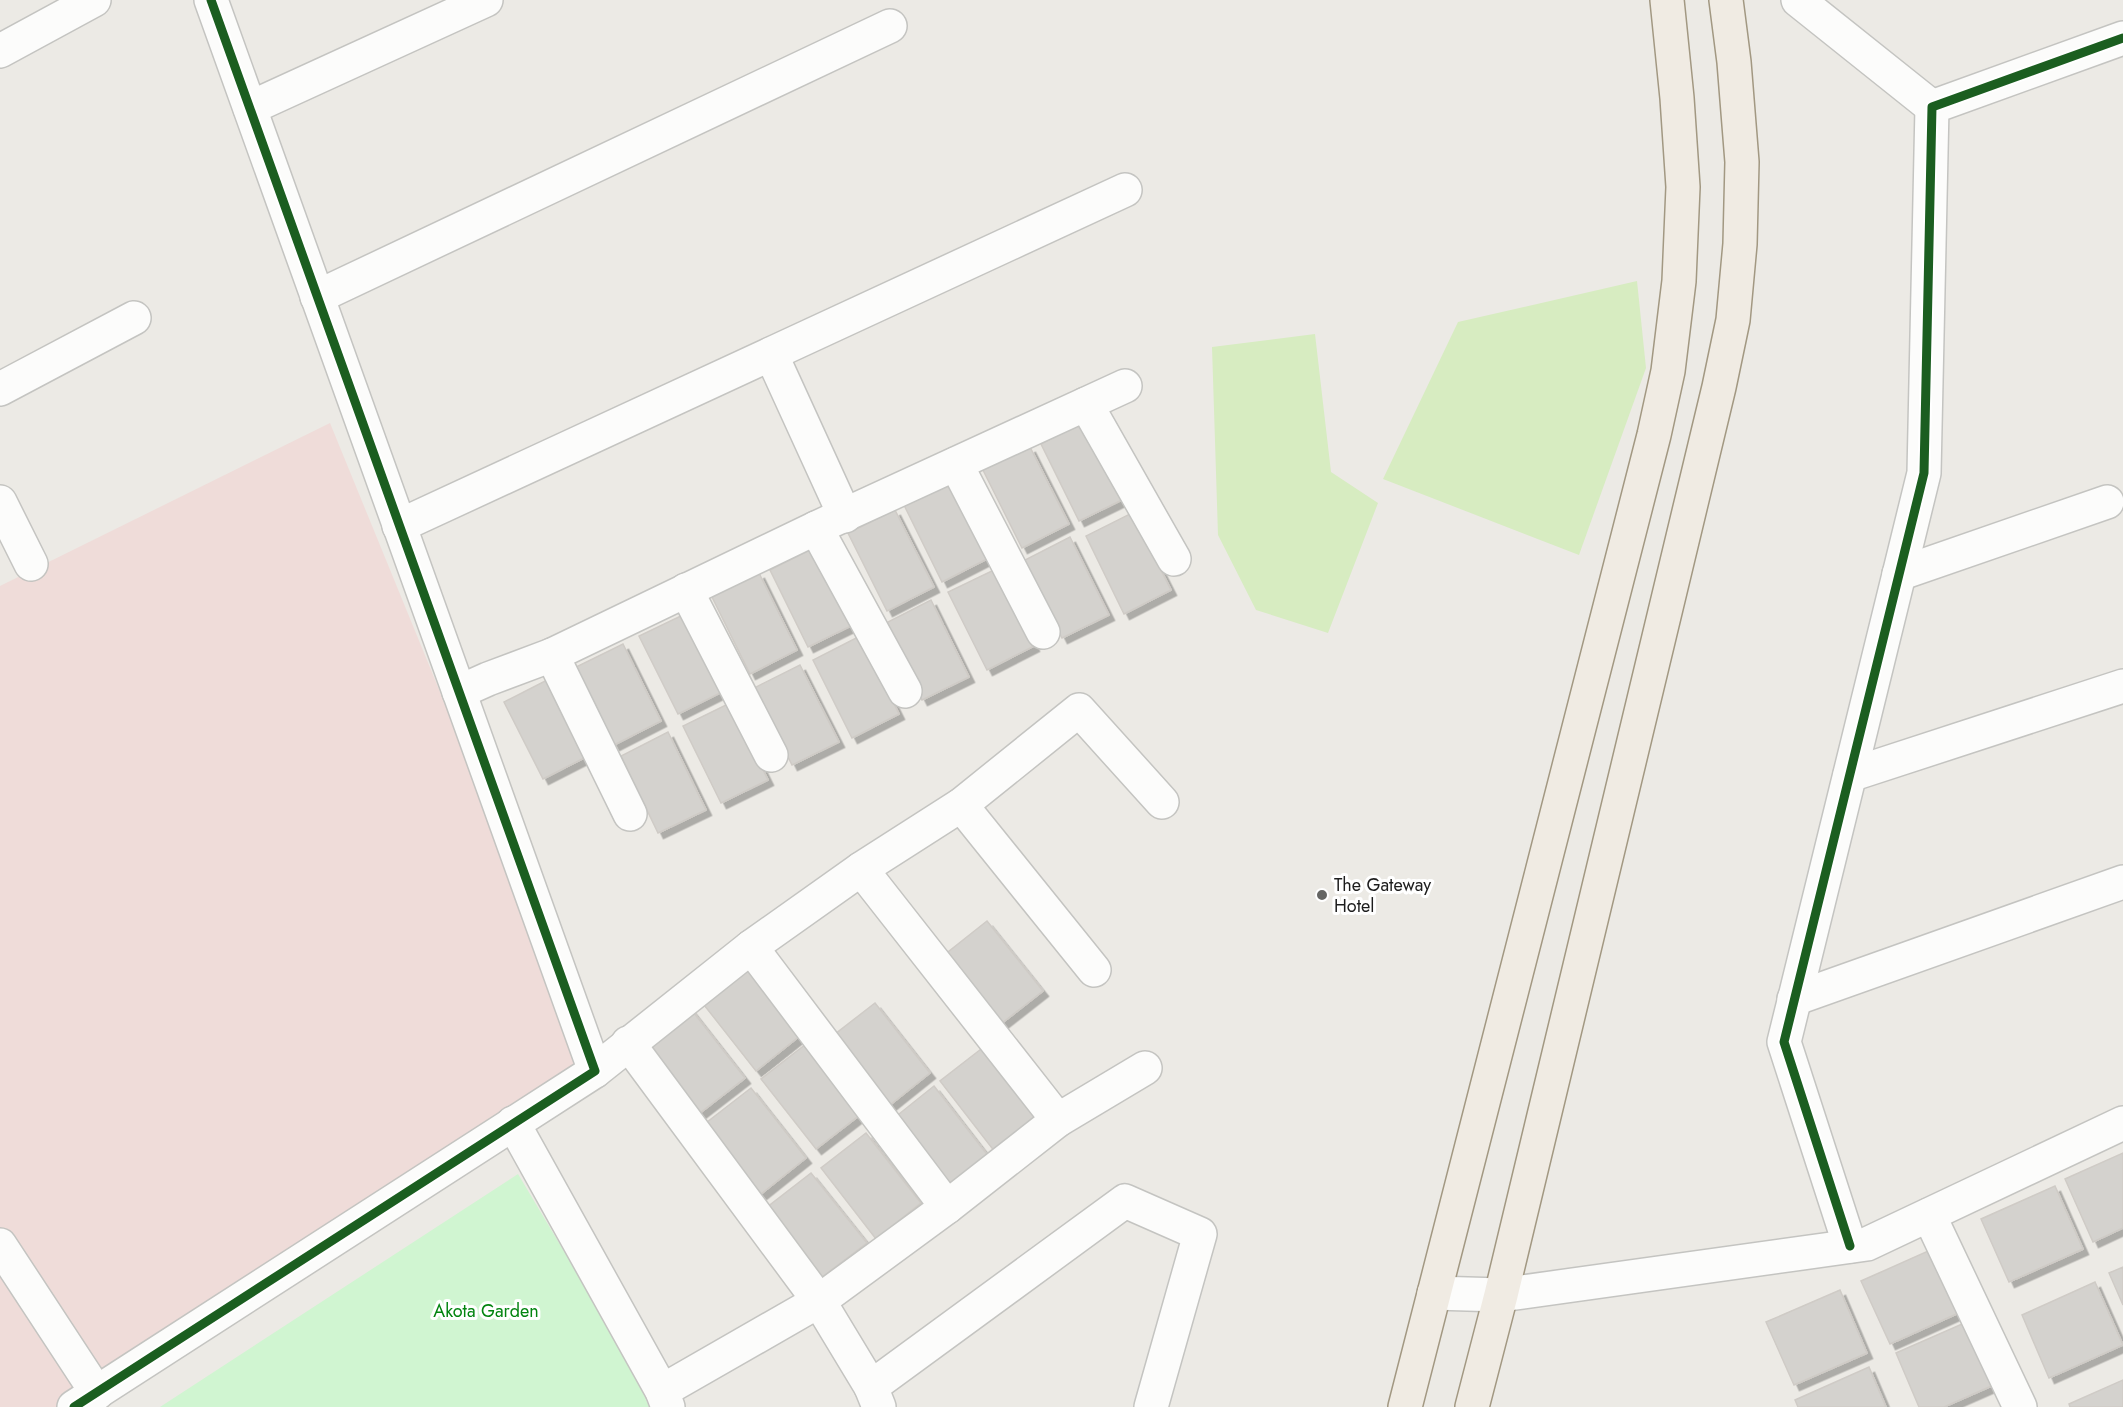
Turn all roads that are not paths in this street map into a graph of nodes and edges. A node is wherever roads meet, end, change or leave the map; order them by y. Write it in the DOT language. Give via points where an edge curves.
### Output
graph roads {
  1 [pos="94,0"];
  2 [pos="211,0"];
  3 [pos="486,0"];
  4 [pos="1667,0"];
  5 [pos="1726,0"];
  6 [pos="1798,0"];
  7 [pos="890,26"];
  8 [pos="2123,38"];
  9 [pos="0,51"];
  10 [pos="1932,107"];
  11 [pos="250,108"];
  12 [pos="1125,190"];
  13 [pos="317,297"];
  14 [pos="134,318"];
  15 [pos="771,354"];
  16 [pos="1125,386"];
  17 [pos="0,389"];
  18 [pos="1086,404"];
  19 [pos="956,464"];
  20 [pos="0,502"];
  21 [pos="2107,502"];
  22 [pos="830,522"];
  23 [pos="399,526"];
  24 [pos="1174,559"];
  25 [pos="32,564"];
  26 [pos="1899,573"];
  27 [pos="687,590"];
  28 [pos="1043,632"];
  29 [pos="552,655"];
  30 [pos="2123,686"];
  31 [pos="905,691"];
  32 [pos="459,692"];
  33 [pos="771,755"];
  34 [pos="1850,776"];
  35 [pos="1162,802"];
  36 [pos="961,805"];
  37 [pos="630,813"];
  38 [pos="861,869"];
  39 [pos="2123,882"];
  40 [pos="751,947"];
  41 [pos="1094,970"];
  42 [pos="1794,999"];
  43 [pos="628,1044"];
  44 [pos="1145,1068"];
  45 [pos="595,1071"];
  46 [pos="1059,1120"];
  47 [pos="513,1123"];
  48 [pos="2123,1123"];
  49 [pos="947,1207"];
  50 [pos="1929,1215"];
  51 [pos="0,1245"];
  52 [pos="1850,1246"];
  53 [pos="1434,1293"];
  54 [pos="1501,1295"];
  55 [pos="819,1300"];
  56 [pos="875,1397"];
  57 [pos="665,1399"];
  58 [pos="86,1400"];
  59 [pos="1151,1407"];
  60 [pos="1405,1407"];
  61 [pos="1472,1407"];
  62 [pos="2020,1407"];
  1 -- 9 [label="street"];
  2 -- 11 [label="street"];
  3 -- 11 [label="street"];
  4 -- 53 [label="main road" via="1683,187 1679,281 1668,371"];
  5 -- 54 [label="main road" via="1742,162 1733,320"];
  6 -- 10 [label="street"];
  7 -- 13 [label="street"];
  8 -- 10 [label="street"];
  10 -- 26 [label="street" via="1924,473"];
  11 -- 13 [label="street"];
  12 -- 15 [label="street"];
  13 -- 23 [label="street"];
  14 -- 17 [label="street"];
  15 -- 22 [label="street"];
  15 -- 23 [label="street"];
  16 -- 18 [label="street"];
  18 -- 19 [label="street"];
  18 -- 24 [label="street"];
  19 -- 22 [label="street"];
  19 -- 28 [label="street"];
  20 -- 25 [label="street"];
  21 -- 26 [label="street"];
  22 -- 27 [label="street"];
  22 -- 31 [label="street"];
  23 -- 32 [label="street"];
  26 -- 34 [label="street"];
  27 -- 29 [label="street"];
  27 -- 33 [label="street"];
  29 -- 32 [label="street"];
  29 -- 37 [label="street"];
  30 -- 34 [label="street"];
  32 -- 45 [label="street"];
  34 -- 42 [label="street"];
  35 -- 36 [label="street" via="1079,711"];
  36 -- 38 [label="street"];
  36 -- 41 [label="street"];
  38 -- 40 [label="street"];
  38 -- 46 [label="street"];
  39 -- 42 [label="street"];
  40 -- 43 [label="street"];
  40 -- 49 [label="street"];
  42 -- 52 [label="street" via="1784,1042"];
  43 -- 45 [label="street"];
  43 -- 55 [label="street"];
  44 -- 46 [label="street"];
  45 -- 47 [label="street"];
  46 -- 49 [label="street"];
  47 -- 57 [label="street"];
  47 -- 58 [label="street"];
  48 -- 50 [label="street"];
  49 -- 55 [label="street"];
  50 -- 52 [label="street" via="1867,1244"];
  50 -- 62 [label="street"];
  51 -- 58 [label="street"];
  52 -- 54 [label="street"];
  53 -- 54 [label="street"];
  53 -- 60 [label="main road"];
  54 -- 61 [label="main road"];
  55 -- 56 [label="street"];
  55 -- 57 [label="street"];
  56 -- 59 [label="street" via="1125,1201 1200,1234"];
}
